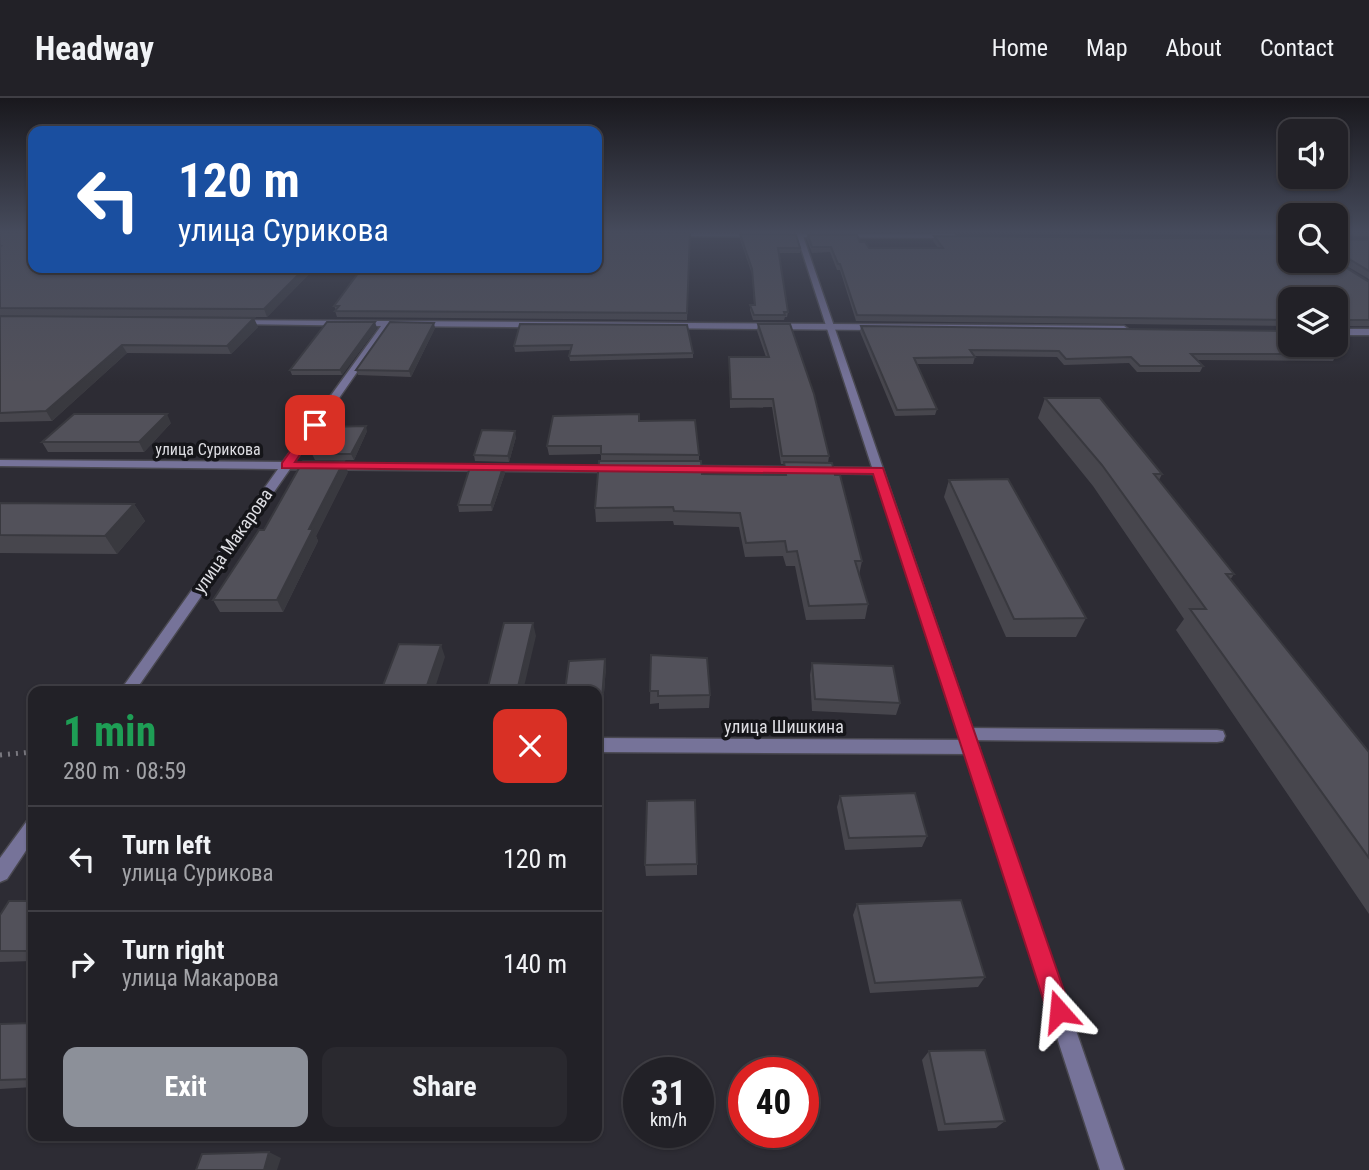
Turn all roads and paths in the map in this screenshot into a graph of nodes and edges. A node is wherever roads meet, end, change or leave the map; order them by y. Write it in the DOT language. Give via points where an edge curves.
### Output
graph roads {
  1 [pos="816,283"];
  2 [pos="221,322"];
  3 [pos="387,323"];
  4 [pos="830,325"];
  5 [pos="1136,329"];
  6 [pos="1348,332"];
  7 [pos="1369,332"];
  8 [pos="0,463"];
  9 [pos="286,466"];
  10 [pos="630,469"];
  11 [pos="672,469"];
  12 [pos="878,471"];
  13 [pos="131,686"];
  14 [pos="1217,736"];
  15 [pos="969,740"];
  16 [pos="602,745"];
  17 [pos="28,752"];
  18 [pos="0,755"];
  19 [pos="28,833"];
  20 [pos="0,873"];
  21 [pos="1112,1170"];
  1 -- 4 [label="street"];
  2 -- 3 [label="street"];
  3 -- 4 [label="street"];
  3 -- 9 [label="street, улица Макарова"];
  4 -- 5 [label="street"];
  4 -- 12 [label="street"];
  6 -- 7 [label="street"];
  8 -- 9 [label="street, улица Сурикова"];
  9 -- 10 [label="street, улица Сурикова"];
  9 -- 13 [label="street, улица Макарова"];
  11 -- 12 [label="street"];
  12 -- 15 [label="street"];
  14 -- 15 [label="street, улица Шишкина"];
  15 -- 16 [label="street, улица Шишкина"];
  15 -- 21 [label="street"];
  17 -- 18 [label="path"];
  19 -- 20 [label="street"];
}
